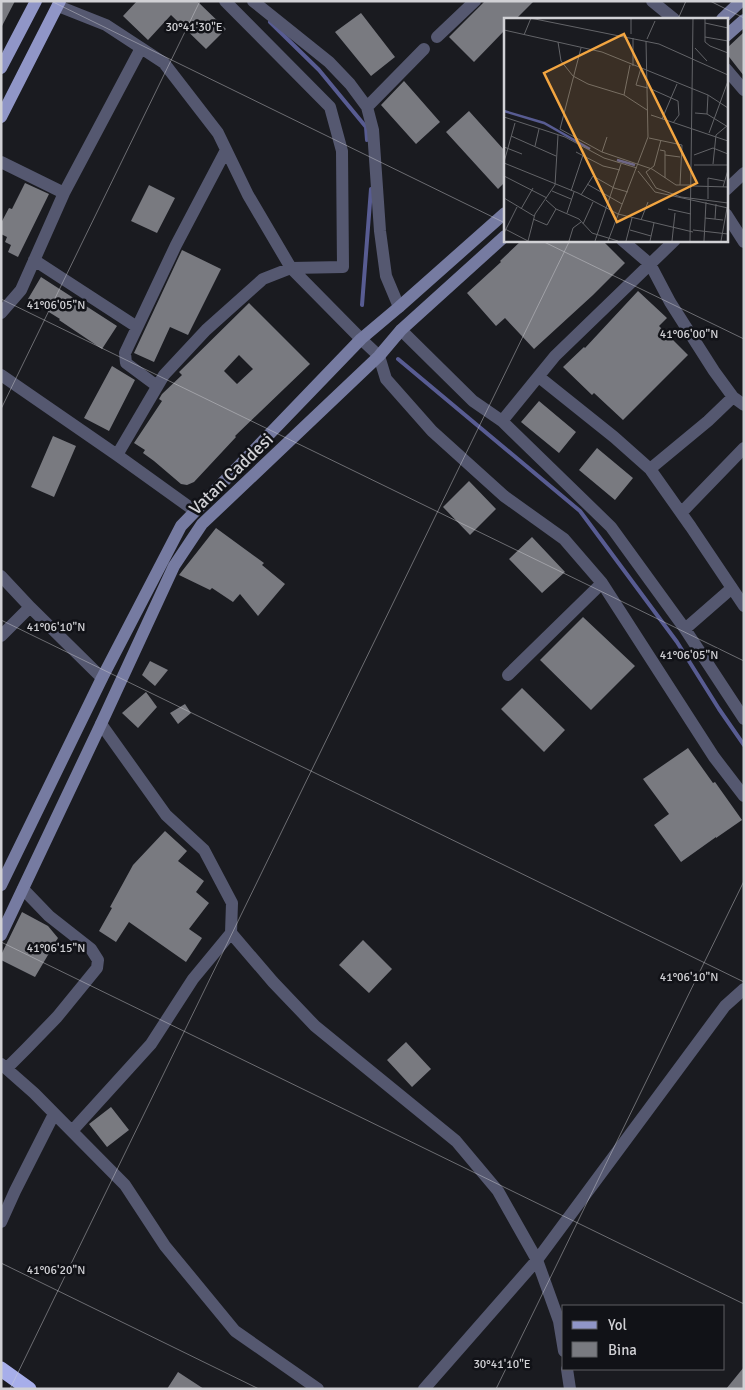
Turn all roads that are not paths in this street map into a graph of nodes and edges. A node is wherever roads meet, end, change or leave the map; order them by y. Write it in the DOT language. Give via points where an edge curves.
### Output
graph roads {
  1 [pos="36,1"];
  2 [pos="225,1"];
  3 [pos="253,1"];
  4 [pos="475,1"];
  5 [pos="652,1"];
  6 [pos="741,1"];
  7 [pos="59,4"];
  8 [pos="673,18"];
  9 [pos="723,18"];
  10 [pos="744,20"];
  11 [pos="728,34"];
  12 [pos="438,37"];
  13 [pos="141,48"];
  14 [pos="424,49"];
  15 [pos="1,68"];
  16 [pos="728,71"];
  17 [pos="744,90"];
  18 [pos="367,108"];
  19 [pos="1,117"];
  20 [pos="226,150"];
  21 [pos="1,162"];
  22 [pos="744,173"];
  23 [pos="728,188"];
  24 [pos="64,193"];
  25 [pos="504,214"];
  26 [pos="728,217"];
  27 [pos="504,237"];
  28 [pos="623,241"];
  29 [pos="674,241"];
  30 [pos="744,242"];
  31 [pos="34,260"];
  32 [pos="650,264"];
  33 [pos="291,268"];
  34 [pos="399,307"];
  35 [pos="1,313"];
  36 [pos="137,327"];
  37 [pos="401,330"];
  38 [pos="361,340"];
  39 [pos="380,356"];
  40 [pos="1,375"];
  41 [pos="539,377"];
  42 [pos="157,386"];
  43 [pos="733,397"];
  44 [pos="744,405"];
  45 [pos="502,421"];
  46 [pos="744,448"];
  47 [pos="117,454"];
  48 [pos="650,470"];
  49 [pos="195,511"];
  50 [pos="681,513"];
  51 [pos="1,576"];
  52 [pos="602,583"];
  53 [pos="732,588"];
  54 [pos="744,606"];
  55 [pos="30,607"];
  56 [pos="685,629"];
  57 [pos="1,636"];
  58 [pos="508,674"];
  59 [pos="102,678"];
  60 [pos="744,719"];
  61 [pos="101,724"];
  62 [pos="744,796"];
  63 [pos="3,876"];
  64 [pos="23,889"];
  65 [pos="231,933"];
  66 [pos="1,935"];
  67 [pos="744,989"];
  68 [pos="4,1066"];
  69 [pos="54,1114"];
  70 [pos="72,1131"];
  71 [pos="1,1222"];
  72 [pos="537,1260"];
  73 [pos="562,1339"];
  74 [pos="1,1369"];
  75 [pos="566,1370"];
  76 [pos="29,1389"];
  77 [pos="318,1389"];
  78 [pos="424,1389"];
  79 [pos="570,1389"];
  1 -- 15 [label="main road"];
  2 -- 33 [label="street" via="330,108 342,151 343,267"];
  3 -- 18 [label="street" via="329,62"];
  4 -- 12 [label="street"];
  5 -- 8 [label="street"];
  6 -- 9 [label="main road"];
  7 -- 13 [label="street" via="106,25"];
  7 -- 19 [label="main road"];
  10 -- 11 [label="main road"];
  13 -- 20 [label="street" via="164,63 218,133"];
  13 -- 24 [label="street"];
  14 -- 18 [label="street"];
  16 -- 17 [label="street"];
  18 -- 34 [label="street" via="373,130 386,276"];
  20 -- 33 [label="street"];
  20 -- 36 [label="street"];
  21 -- 24 [label="street"];
  22 -- 23 [label="street"];
  24 -- 31 [label="street"];
  25 -- 34 [label="main road, Vatan Caddesi"];
  26 -- 30 [label="street"];
  27 -- 37 [label="main road, Vatan Caddesi"];
  28 -- 32 [label="street"];
  29 -- 32 [label="street"];
  31 -- 35 [label="street" via="20,290"];
  31 -- 36 [label="street"];
  32 -- 41 [label="street" via="555,356"];
  32 -- 43 [label="street" via="670,302"];
  33 -- 38 [label="street"];
  33 -- 42 [label="street" via="263,280 206,330"];
  34 -- 38 [label="main road, Vatan Caddesi"];
  36 -- 42 [label="street" via="125,353 126,362"];
  37 -- 39 [label="main road, Vatan Caddesi"];
  37 -- 45 [label="street" via="473,401"];
  38 -- 39 [label="street"];
  38 -- 49 [label="main road, Vatan Caddesi"];
  39 -- 52 [label="street" via="386,379 432,431 504,496 564,539"];
  39 -- 61 [label="main road, Vatan Caddesi" via="202,524 174,566"];
  40 -- 47 [label="street"];
  41 -- 45 [label="street"];
  41 -- 48 [label="street"];
  42 -- 47 [label="street"];
  43 -- 44 [label="street"];
  43 -- 48 [label="street"];
  45 -- 56 [label="street" via="611,526"];
  46 -- 50 [label="street"];
  47 -- 49 [label="street"];
  48 -- 50 [label="street"];
  49 -- 59 [label="main road, Vatan Caddesi" via="180,526"];
  50 -- 53 [label="street"];
  51 -- 55 [label="street"];
  52 -- 58 [label="street"];
  52 -- 62 [label="street" via="714,756"];
  53 -- 54 [label="street"];
  53 -- 56 [label="street"];
  55 -- 57 [label="street"];
  55 -- 59 [label="street"];
  56 -- 60 [label="street"];
  59 -- 63 [label="main road, Vatan Caddesi"];
  61 -- 64 [label="main road, Vatan Caddesi"];
  61 -- 65 [label="street" via="166,815 204,850 232,903"];
  64 -- 66 [label="main road, Vatan Caddesi"];
  64 -- 68 [label="street" via="49,916 91,949 98,960 97,968 57,1016 26,1050"];
  65 -- 70 [label="street" via="193,979 151,1044"];
  65 -- 72 [label="street" via="315,1026 456,1141 498,1191"];
  67 -- 72 [label="street" via="725,1006"];
  68 -- 69 [label="street"];
  69 -- 70 [label="street"];
  69 -- 71 [label="street"];
  70 -- 77 [label="street" via="125,1186 165,1246 236,1330"];
  72 -- 73 [label="street" via="559,1321"];
  72 -- 78 [label="street"];
  74 -- 76 [label="highway"];
  75 -- 79 [label="street"];
}
